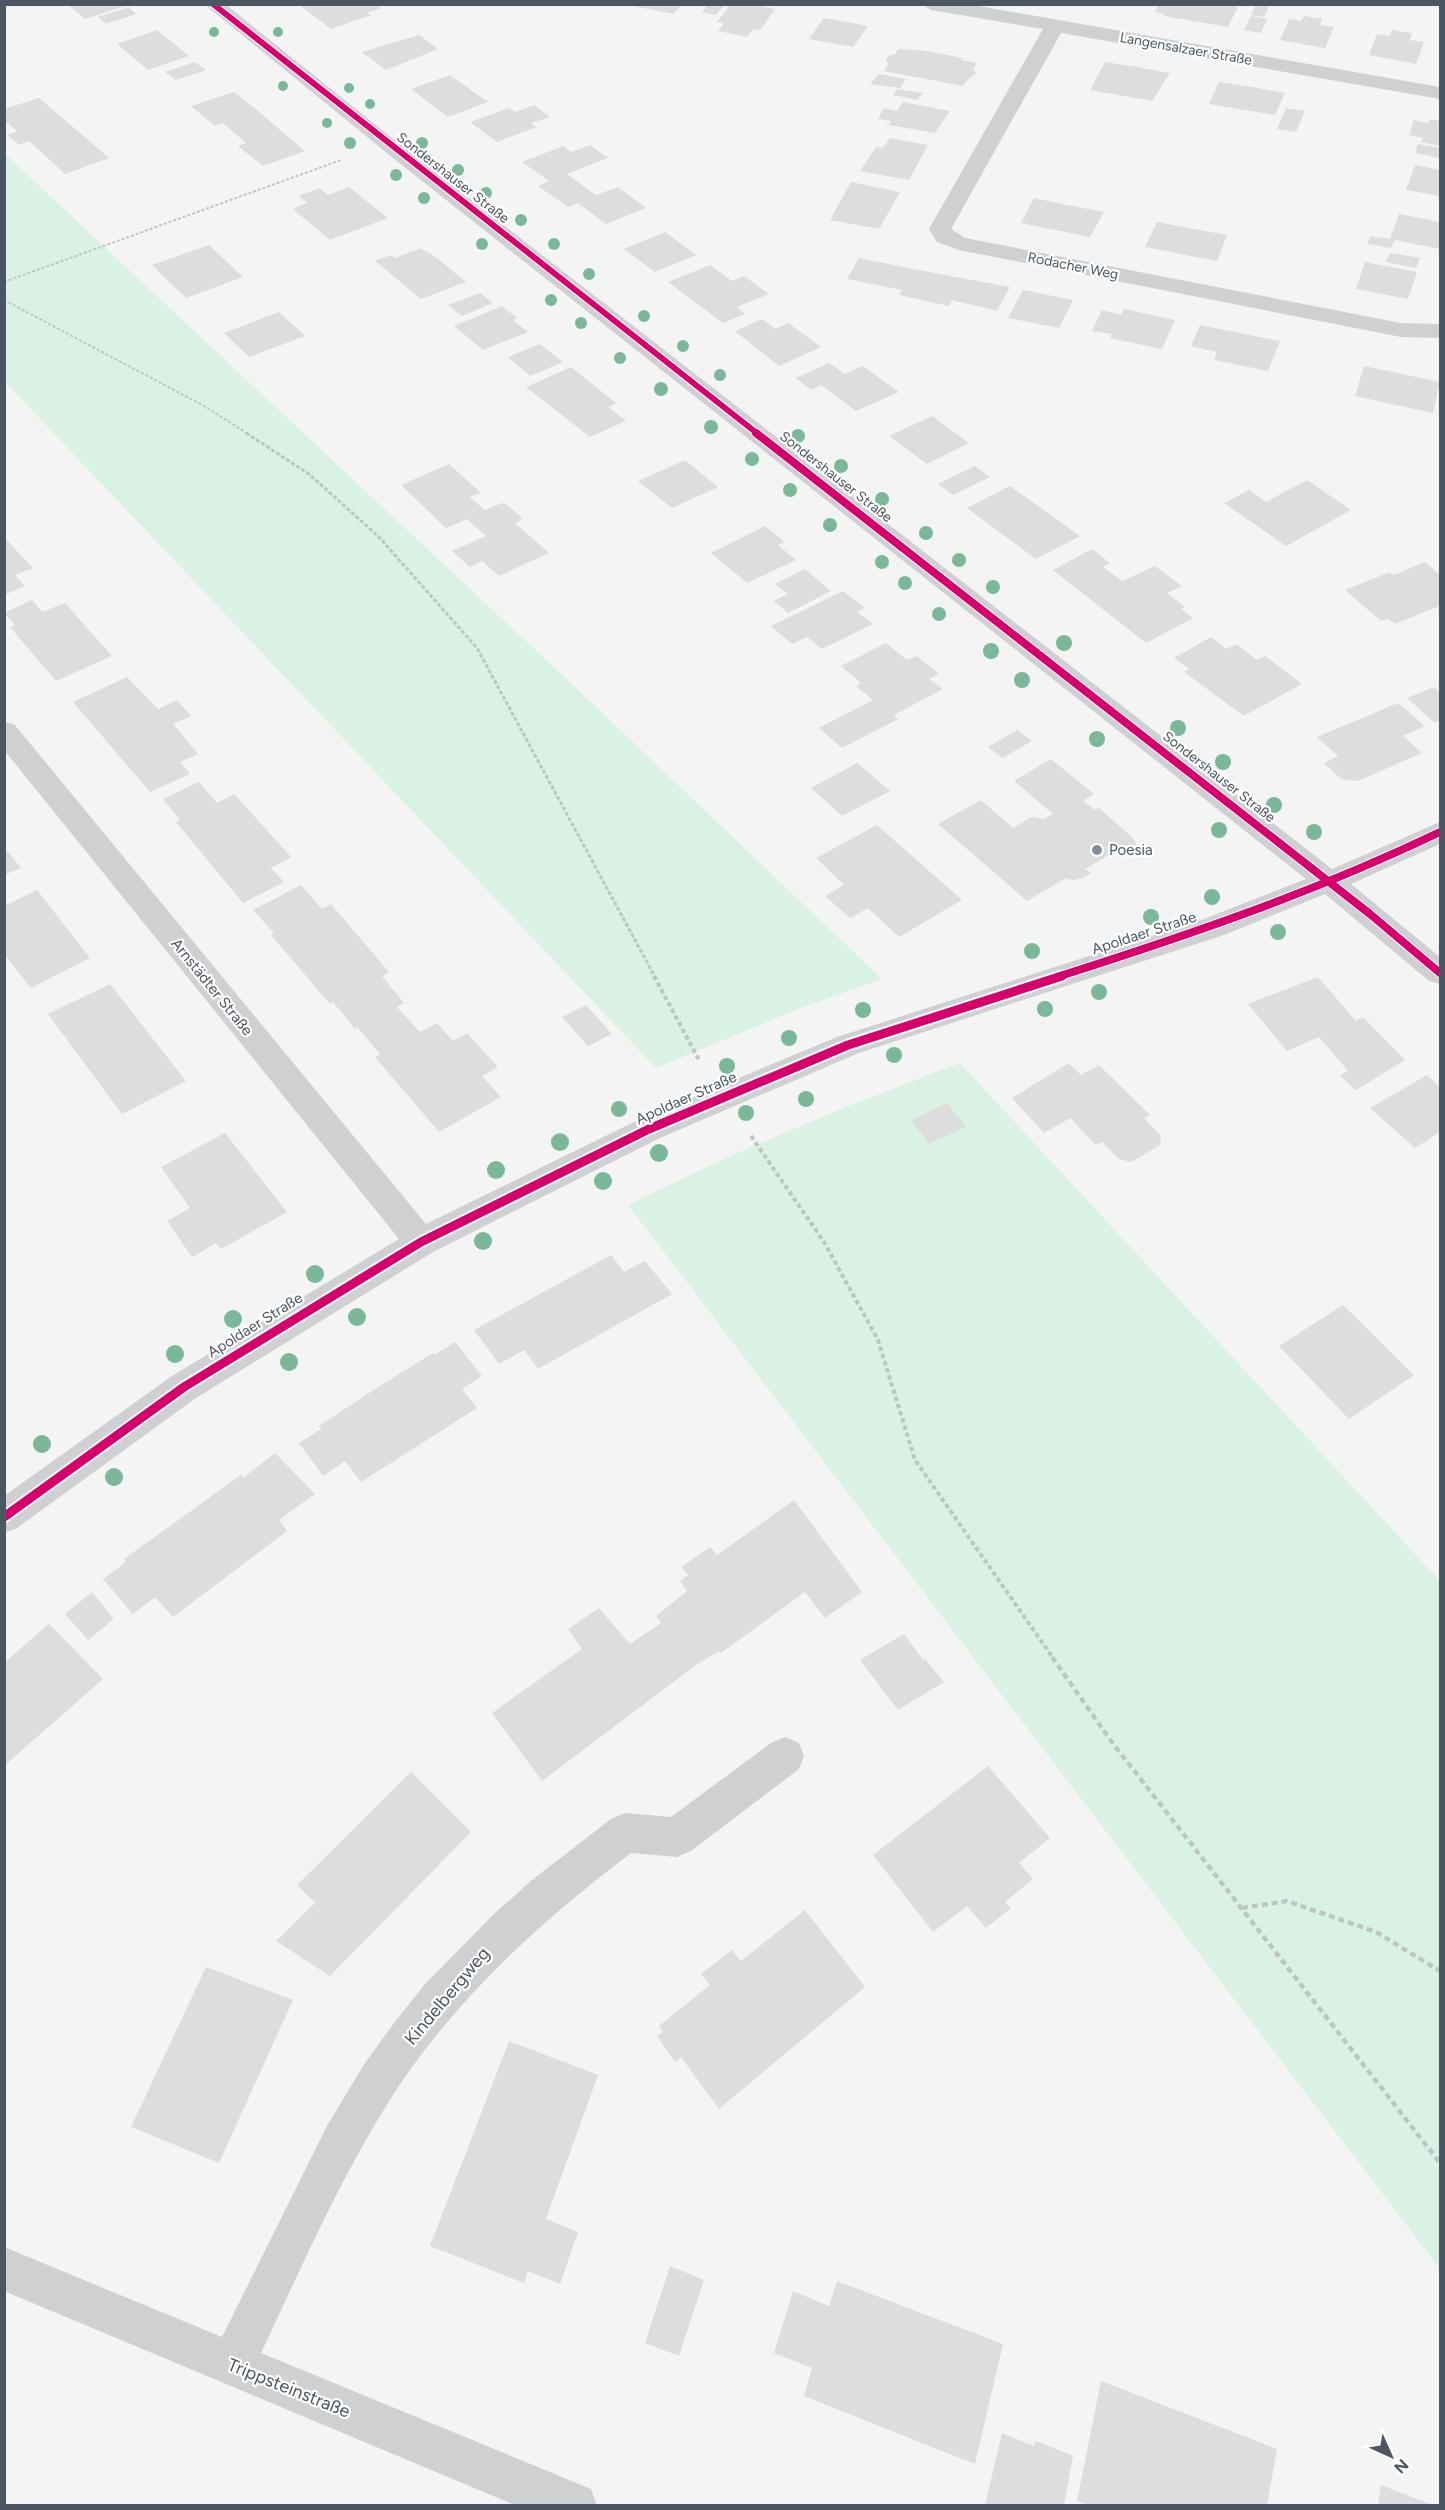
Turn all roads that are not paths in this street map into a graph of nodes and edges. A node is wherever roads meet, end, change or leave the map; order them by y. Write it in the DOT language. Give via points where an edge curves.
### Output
graph roads {
  1 [pos="213,4"];
  2 [pos="931,4"];
  3 [pos="1054,26"];
  4 [pos="1440,93"];
  5 [pos="1440,331"];
  6 [pos="4,731"];
  7 [pos="1440,832"];
  8 [pos="1330,882"];
  9 [pos="1440,973"];
  10 [pos="421,1242"];
  11 [pos="4,1517"];
  12 [pos="785,1756"];
  13 [pos="4,2269"];
  14 [pos="232,2365"];
  15 [pos="574,2505"];
  1 -- 8 [label="street, Sondershauser Straße"];
  2 -- 3 [label="street, Langensalzaer Straße"];
  3 -- 4 [label="street, Langensalzaer Straße"];
  3 -- 5 [label="street, Rodacher Weg" via="940,229 945,237 959,243 1401,330"];
  6 -- 10 [label="street, Arnstädter Straße"];
  7 -- 8 [label="street, Apoldaer Straße"];
  8 -- 9 [label="street, Sondershauser Straße"];
  8 -- 10 [label="street, Apoldaer Straße" via="1214,927 848,1046 656,1126"];
  10 -- 11 [label="street, Apoldaer Straße" via="184,1387"];
  12 -- 14 [label="street, Kindelbergweg" via="677,1837 625,1833 518,1917 470,1964 388,2067 353,2121"];
  13 -- 14 [label="street, Trippsteinstraße"];
  14 -- 15 [label="street, Trippsteinstraße"];
}
